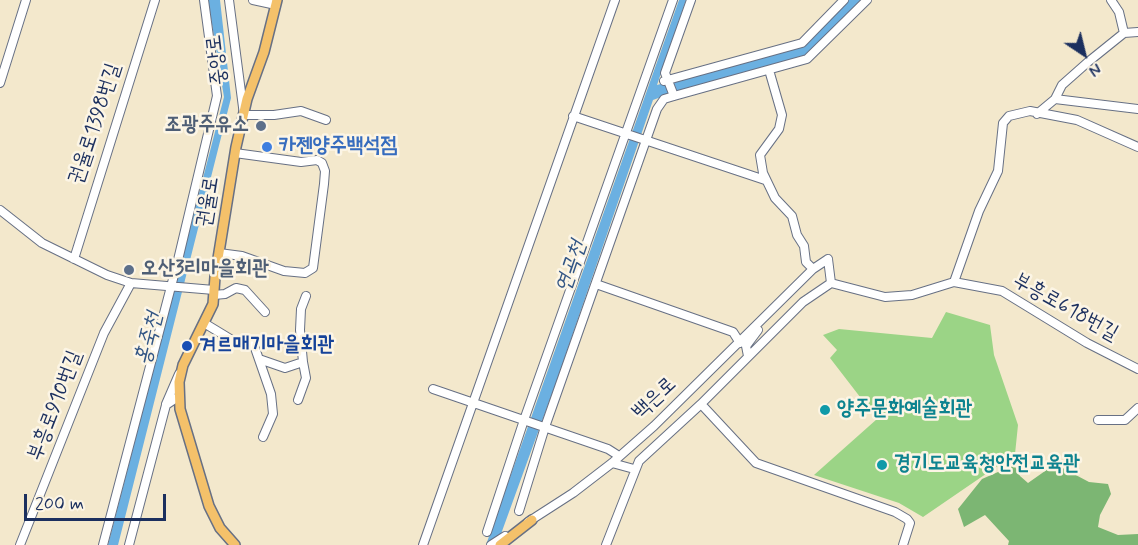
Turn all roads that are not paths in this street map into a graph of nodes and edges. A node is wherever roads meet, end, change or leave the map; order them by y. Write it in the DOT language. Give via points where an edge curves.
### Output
graph roads {
  1 [pos="26,0"];
  2 [pos="155,0"];
  3 [pos="204,0"];
  4 [pos="230,0"];
  5 [pos="253,0"];
  6 [pos="615,0"];
  7 [pos="674,0"];
  8 [pos="691,0"];
  9 [pos="844,0"];
  10 [pos="867,0"];
  11 [pos="1110,0"];
  12 [pos="276,2"];
  13 [pos="1138,32"];
  14 [pos="1124,33"];
  15 [pos="769,70"];
  16 [pos="666,81"];
  17 [pos="0,83"];
  18 [pos="674,96"];
  19 [pos="1055,99"];
  20 [pos="1138,109"];
  21 [pos="1037,114"];
  22 [pos="244,115"];
  23 [pos="573,116"];
  24 [pos="326,120"];
  25 [pos="626,134"];
  26 [pos="645,139"];
  27 [pos="1138,147"];
  28 [pos="236,153"];
  29 [pos="765,180"];
  30 [pos="0,210"];
  31 [pos="219,253"];
  32 [pos="74,259"];
  33 [pos="813,269"];
  34 [pos="954,282"];
  35 [pos="131,283"];
  36 [pos="831,283"];
  37 [pos="596,284"];
  38 [pos="169,287"];
  39 [pos="214,292"];
  40 [pos="306,296"];
  41 [pos="774,309"];
  42 [pos="265,312"];
  43 [pos="204,323"];
  44 [pos="738,345"];
  45 [pos="748,356"];
  46 [pos="259,359"];
  47 [pos="303,362"];
  48 [pos="1138,369"];
  49 [pos="181,370"];
  50 [pos="433,389"];
  51 [pos="178,397"];
  52 [pos="298,400"];
  53 [pos="473,400"];
  54 [pos="701,404"];
  55 [pos="166,405"];
  56 [pos="1138,408"];
  57 [pos="524,420"];
  58 [pos="1098,420"];
  59 [pos="545,427"];
  60 [pos="263,437"];
  61 [pos="619,456"];
  62 [pos="612,463"];
  63 [pos="634,469"];
  64 [pos="519,511"];
  65 [pos="532,519"];
  66 [pos="487,531"];
  67 [pos="511,535"];
  68 [pos="20,545"];
  69 [pos="103,545"];
  70 [pos="129,545"];
  71 [pos="235,545"];
  72 [pos="423,545"];
  73 [pos="491,545"];
  74 [pos="500,545"];
  75 [pos="606,545"];
  76 [pos="903,545"];
  1 -- 17 [label="street"];
  2 -- 32 [label="street, 권율로1398번길"];
  3 -- 38 [label="street" via="217,96"];
  4 -- 22 [label="street, 중앙로"];
  5 -- 12 [label="street"];
  6 -- 23 [label="street"];
  7 -- 25 [label="street"];
  8 -- 16 [label="street" via="665,73"];
  9 -- 16 [label="street" via="802,43"];
  10 -- 15 [label="street" via="807,59"];
  11 -- 14 [label="street" via="1119,12"];
  12 -- 22 [label="main road, 권율로"];
  13 -- 14 [label="street"];
  14 -- 19 [label="street" via="1062,85"];
  15 -- 18 [label="street"];
  15 -- 29 [label="street" via="782,114 779,129 760,155"];
  16 -- 18 [label="street"];
  18 -- 26 [label="street" via="664,99 657,109"];
  19 -- 20 [label="street"];
  19 -- 21 [label="street"];
  21 -- 27 [label="street" via="1088,123"];
  21 -- 34 [label="street" via="1030,111 1009,116 1003,123 998,171"];
  22 -- 24 [label="street" via="302,111"];
  22 -- 28 [label="main road, 권율로"];
  23 -- 25 [label="street"];
  23 -- 53 [label="street"];
  25 -- 26 [label="street"];
  25 -- 57 [label="street"];
  26 -- 29 [label="street"];
  26 -- 37 [label="street"];
  28 -- 31 [label="main road, 권율로"];
  28 -- 31 [label="street" via="322,163 324,184 313,268 305,273 284,271 242,256"];
  29 -- 33 [label="street" via="792,216 806,262"];
  30 -- 32 [label="street" via="42,243"];
  31 -- 39 [label="main road, 권율로"];
  32 -- 35 [label="street"];
  33 -- 36 [label="street, 백은로" via="828,259"];
  33 -- 41 [label="street, 백은로"];
  34 -- 36 [label="street, 부흥로618번길" via="912,295 885,297"];
  34 -- 48 [label="street, 부흥로618번길" via="1002,291"];
  35 -- 38 [label="street"];
  35 -- 68 [label="street, 부흥로910번길" via="104,333"];
  36 -- 45 [label="street" via="803,302"];
  37 -- 44 [label="street" via="733,332"];
  37 -- 59 [label="street"];
  38 -- 39 [label="street"];
  38 -- 69 [label="street"];
  39 -- 42 [label="street" via="245,290"];
  39 -- 43 [label="main road, 권율로"];
  40 -- 47 [label="street" via="300,330"];
  41 -- 44 [label="street, 백은로"];
  41 -- 45 [label="street" via="746,346"];
  43 -- 46 [label="street" via="232,340 252,344"];
  43 -- 49 [label="main road, 권율로"];
  44 -- 45 [label="street"];
  44 -- 61 [label="street, 백은로"];
  45 -- 54 [label="street"];
  46 -- 47 [label="street" via="285,368"];
  46 -- 60 [label="street" via="273,414"];
  47 -- 52 [label="street" via="306,378"];
  49 -- 51 [label="main road, 권율로"];
  49 -- 55 [label="street"];
  50 -- 53 [label="street"];
  51 -- 55 [label="street"];
  51 -- 71 [label="main road, 권율로" via="209,506 220,528"];
  53 -- 57 [label="street"];
  53 -- 72 [label="street"];
  54 -- 63 [label="street"];
  54 -- 76 [label="street" via="756,463 907,519"];
  55 -- 70 [label="street"];
  56 -- 58 [label="street" via="1125,420"];
  57 -- 59 [label="street"];
  57 -- 66 [label="street"];
  59 -- 61 [label="street"];
  59 -- 64 [label="street"];
  61 -- 62 [label="street, 백은로"];
  62 -- 63 [label="street"];
  62 -- 65 [label="street, 백은로"];
  63 -- 75 [label="street"];
  65 -- 67 [label="main road"];
  67 -- 73 [label="street"];
  67 -- 74 [label="main road"];
}
